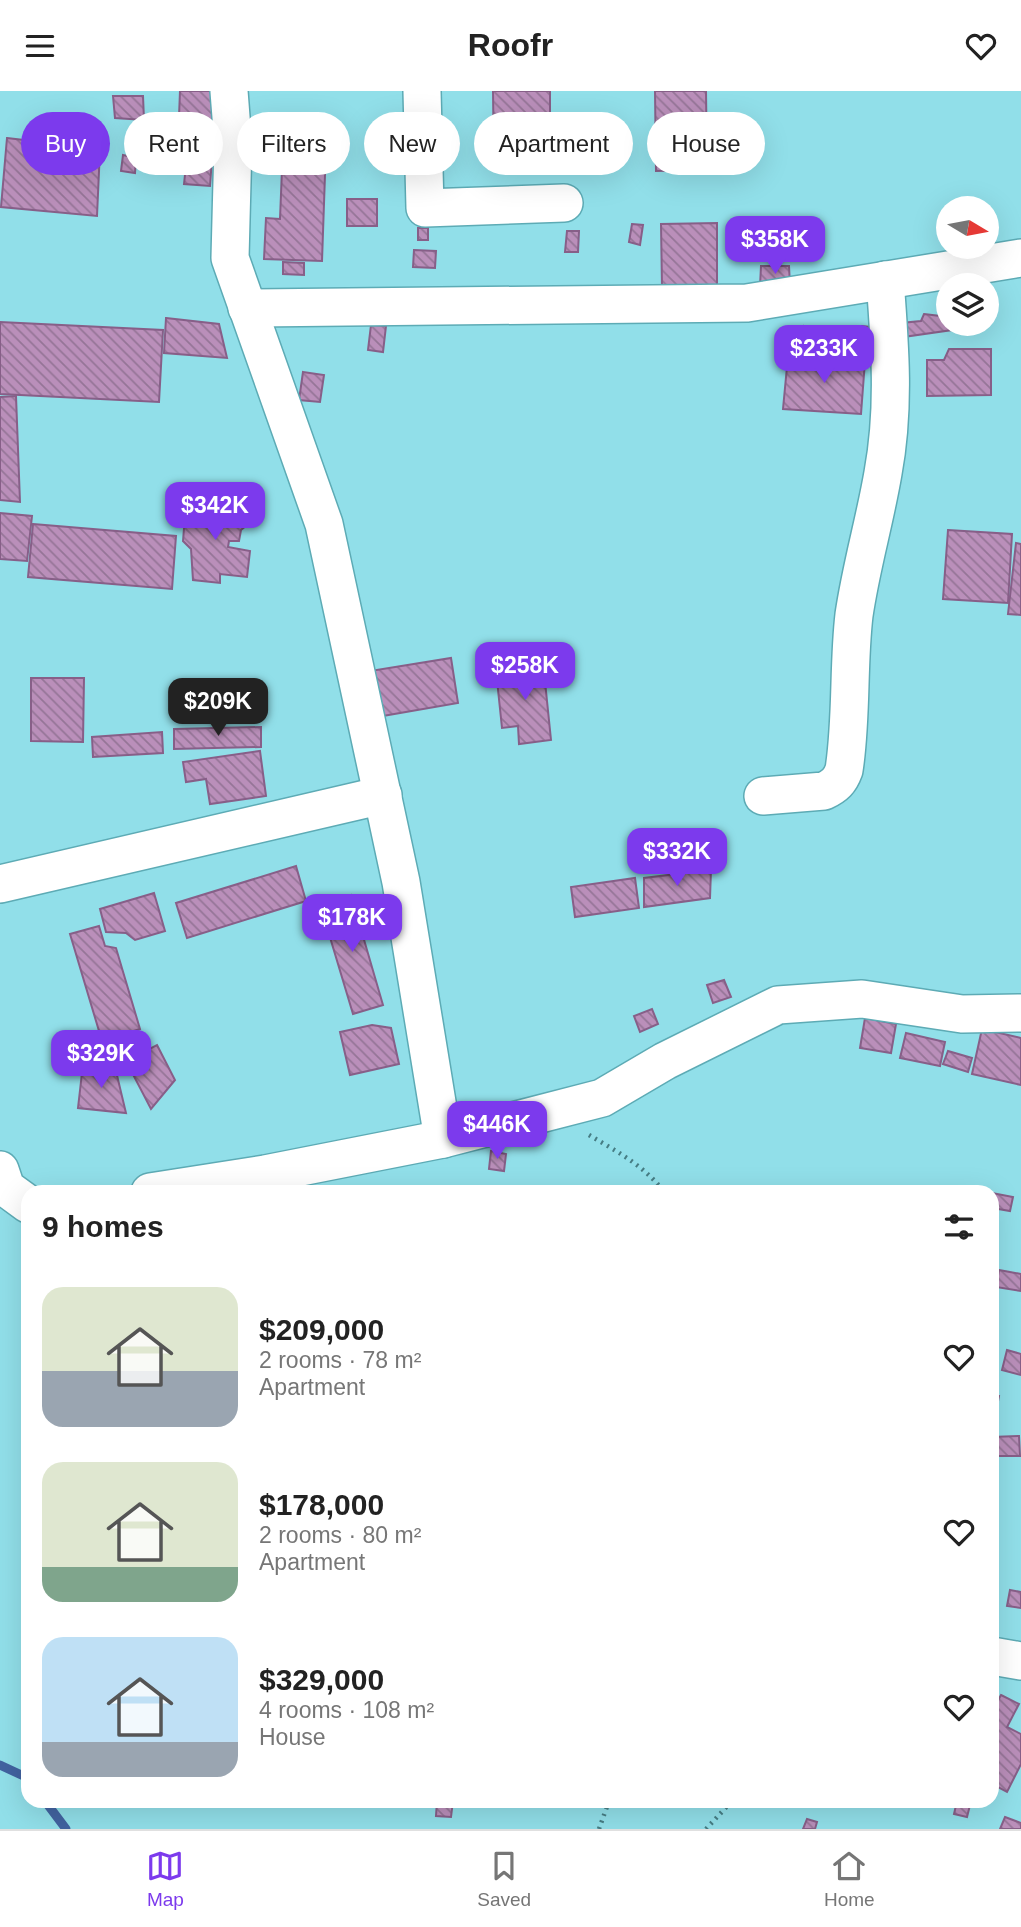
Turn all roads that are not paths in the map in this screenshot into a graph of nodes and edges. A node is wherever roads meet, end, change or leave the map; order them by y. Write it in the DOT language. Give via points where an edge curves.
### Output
graph roads {
  1 [pos="229,91"];
  2 [pos="422,91"];
  3 [pos="564,204"];
  4 [pos="1021,258"];
  5 [pos="885,280"];
  6 [pos="247,308"];
  7 [pos="383,795"];
  8 [pos="763,796"];
  9 [pos="0,884"];
  10 [pos="1021,1013"];
  11 [pos="443,1139"];
  12 [pos="0,1170"];
  13 [pos="195,1185"];
  14 [pos="21,1200"];
  15 [pos="999,1657"];
  16 [pos="1021,1661"];
  1 -- 6 [label="street" via="233,143 230,258"];
  2 -- 3 [label="street" via="425,208"];
  4 -- 5 [label="street"];
  5 -- 6 [label="street" via="747,303"];
  5 -- 8 [label="street" via="891,380 887,442 854,615 845,770 833,787 824,791"];
  6 -- 7 [label="street" via="324,524"];
  7 -- 9 [label="street"];
  7 -- 11 [label="street"];
  10 -- 11 [label="street" via="962,1014 862,999 778,1005 602,1098"];
  11 -- 13 [label="street"];
  12 -- 14 [label="street" via="6,1188"];
  15 -- 16 [label="street"];
}
